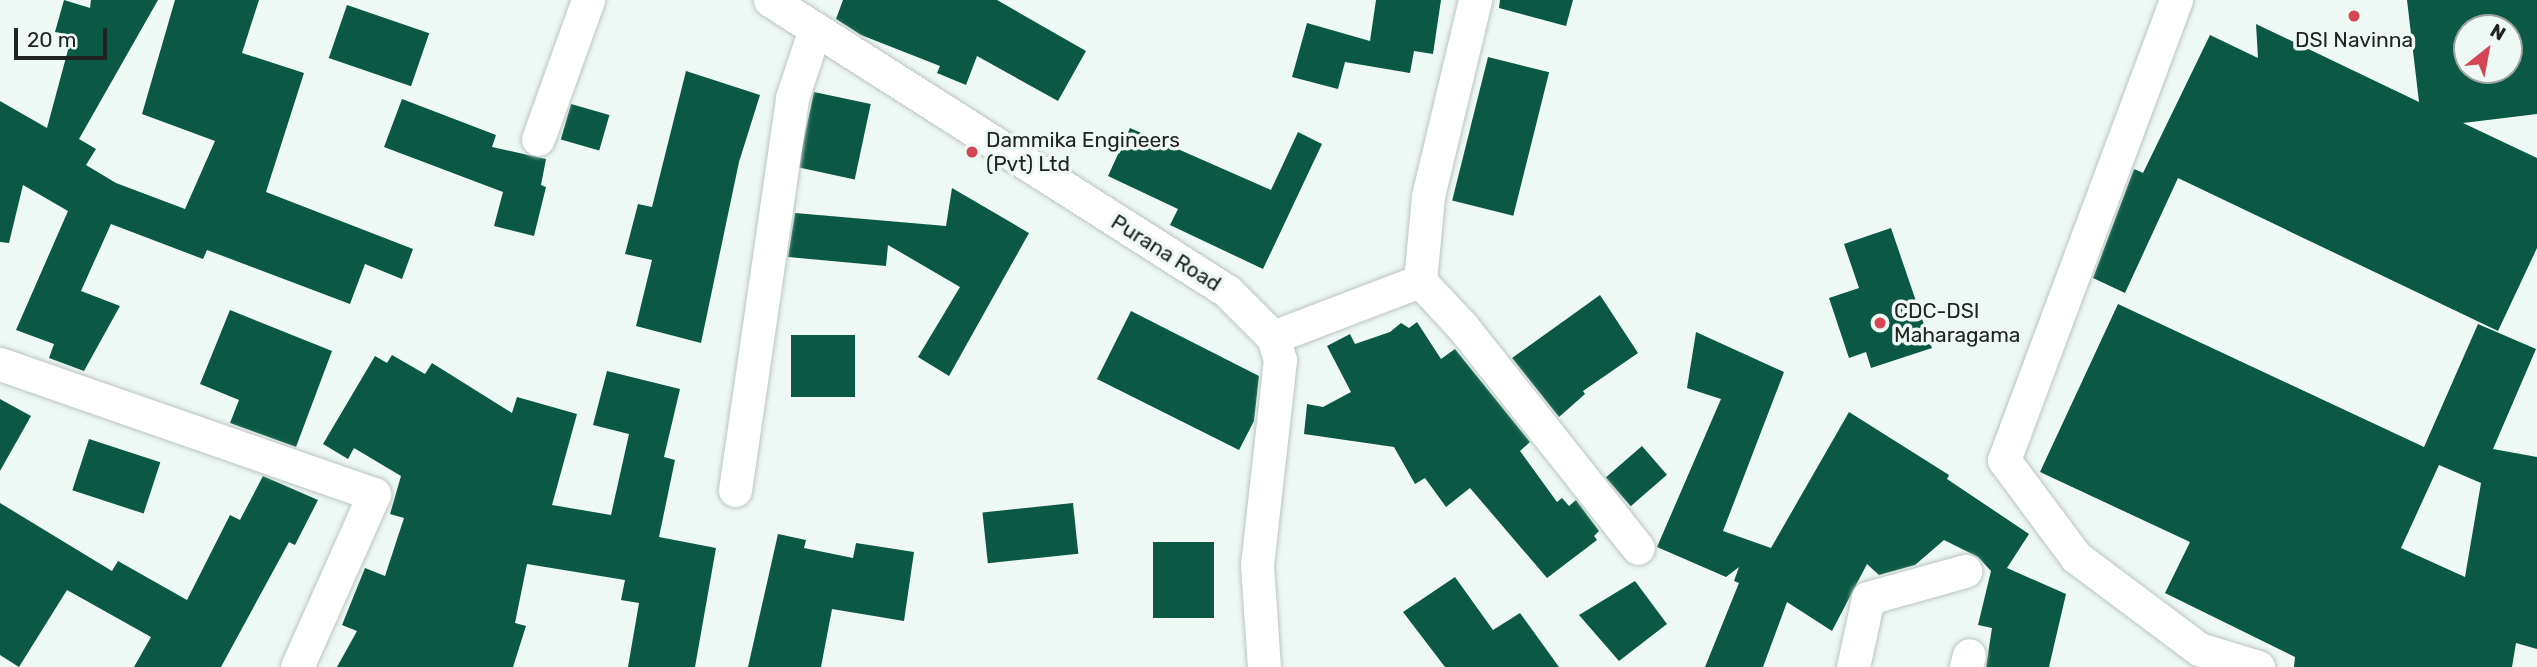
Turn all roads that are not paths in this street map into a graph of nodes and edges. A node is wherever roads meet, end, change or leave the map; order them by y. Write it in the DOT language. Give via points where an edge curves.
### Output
graph roads {
  1 [pos="588,0"];
  2 [pos="770,0"];
  3 [pos="1475,0"];
  4 [pos="2176,0"];
  5 [pos="814,32"];
  6 [pos="538,139"];
  7 [pos="1420,281"];
  8 [pos="1273,337"];
  9 [pos="0,365"];
  10 [pos="735,490"];
  11 [pos="1638,548"];
  12 [pos="1965,571"];
  13 [pos="297,667"];
  14 [pos="1264,667"];
  15 [pos="1853,667"];
  16 [pos="2258,667"];
  1 -- 6 [label="street"];
  2 -- 5 [label="street, Purana Road"];
  3 -- 7 [label="street" via="1428,196"];
  4 -- 16 [label="street" via="2004,460 2076,557 2199,649"];
  5 -- 8 [label="street, Purana Road" via="1227,291"];
  5 -- 10 [label="street" via="792,98"];
  7 -- 8 [label="street"];
  7 -- 11 [label="street" via="1462,326"];
  8 -- 14 [label="street" via="1280,360 1257,565"];
  9 -- 13 [label="street" via="374,494"];
  12 -- 15 [label="street" via="1868,598"];
}
